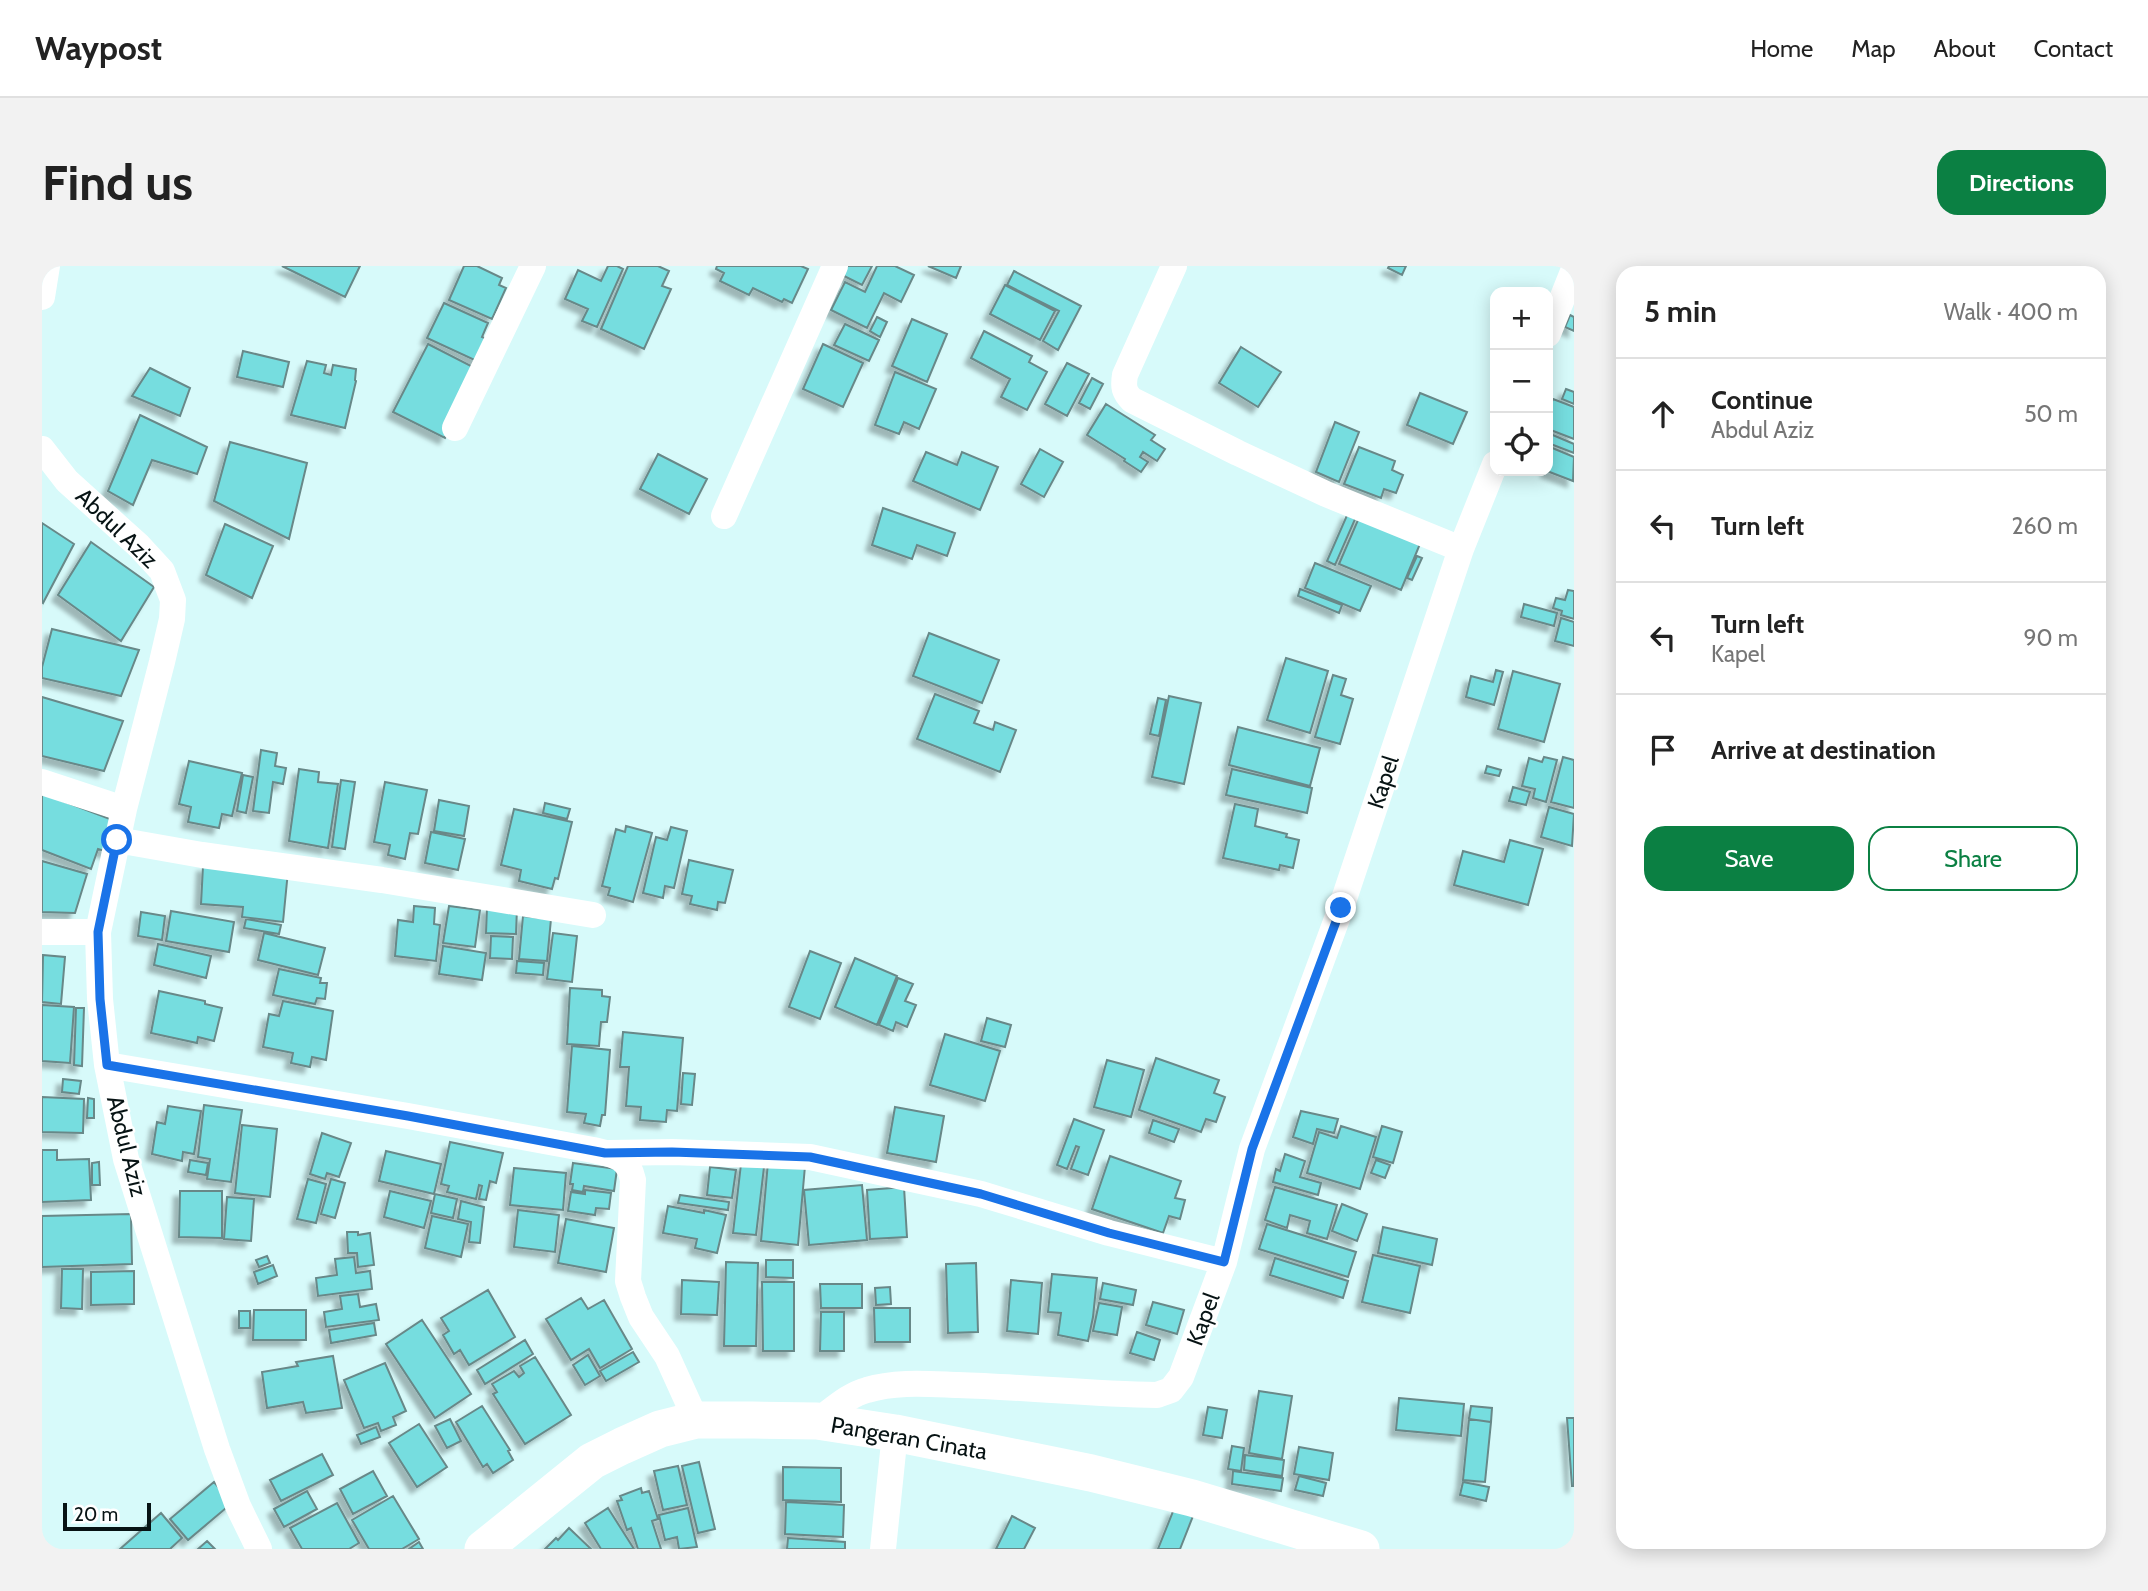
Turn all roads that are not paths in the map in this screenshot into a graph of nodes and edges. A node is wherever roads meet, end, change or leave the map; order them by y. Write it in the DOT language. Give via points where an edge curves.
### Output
graph roads {
  1 [pos="47,266"];
  2 [pos="533,266"];
  3 [pos="835,266"];
  4 [pos="1174,266"];
  5 [pos="1574,269"];
  6 [pos="42,296"];
  7 [pos="1553,322"];
  8 [pos="455,428"];
  9 [pos="42,449"];
  10 [pos="1490,476"];
  11 [pos="724,516"];
  12 [pos="1461,549"];
  13 [pos="42,782"];
  14 [pos="124,808"];
  15 [pos="117,840"];
  16 [pos="593,915"];
  17 [pos="42,932"];
  18 [pos="98,932"];
  19 [pos="107,1065"];
  20 [pos="605,1153"];
  21 [pos="1224,1262"];
  22 [pos="696,1420"];
  23 [pos="817,1421"];
  24 [pos="895,1433"];
  25 [pos="259,1549"];
  26 [pos="484,1549"];
  27 [pos="883,1549"];
  28 [pos="1362,1549"];
  1 -- 6 [label="street"];
  2 -- 8 [label="street"];
  3 -- 11 [label="street"];
  4 -- 12 [label="street" via="1125,375 1123,385 1132,400 1326,494"];
  5 -- 7 [label="street"];
  9 -- 14 [label="street, Abdul Aziz" via="67,481 162,571 173,600 162,662"];
  10 -- 12 [label="street, Kapel"];
  12 -- 21 [label="street, Kapel" via="1341,908 1252,1149"];
  13 -- 14 [label="street"];
  14 -- 15 [label="street, Abdul Aziz"];
  15 -- 16 [label="street"];
  15 -- 18 [label="street, Abdul Aziz"];
  17 -- 18 [label="street"];
  18 -- 19 [label="street, Abdul Aziz"];
  19 -- 20 [label="street"];
  19 -- 25 [label="street, Abdul Aziz" via="126,1159 218,1449"];
  20 -- 21 [label="street" via="810,1157 981,1194"];
  20 -- 22 [label="street" via="628,1164 633,1180 628,1273 633,1297"];
  21 -- 23 [label="street, Kapel" via="1185,1367 1171,1390 1142,1395 1006,1386 890,1385 852,1396"];
  22 -- 23 [label="street, Pangeran Cinata"];
  22 -- 26 [label="street, Pangeran Cinata" via="660,1429 592,1461"];
  23 -- 24 [label="street, Pangeran Cinata"];
  24 -- 27 [label="street"];
  24 -- 28 [label="street, Pangeran Cinata" via="1091,1473"];
}
